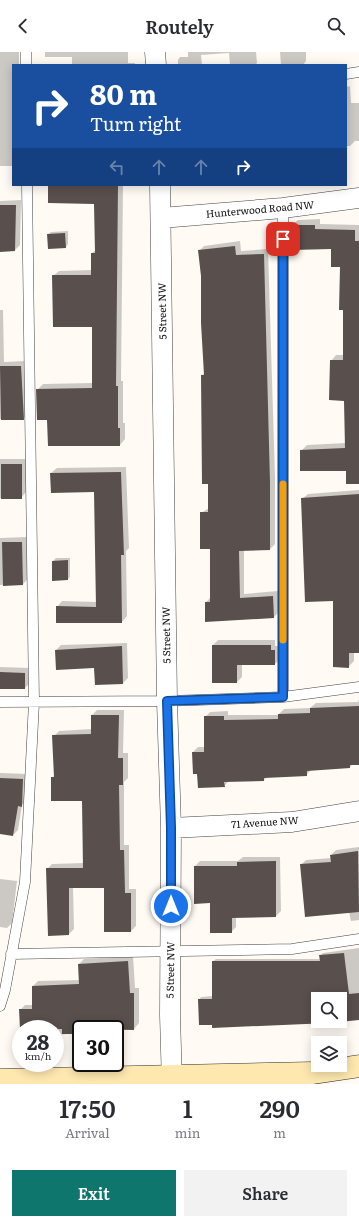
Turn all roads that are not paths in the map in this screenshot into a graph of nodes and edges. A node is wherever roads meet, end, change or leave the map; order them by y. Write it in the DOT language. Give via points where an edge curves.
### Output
graph roads {
  1 [pos="26,52"];
  2 [pos="156,52"];
  3 [pos="26,64"];
  4 [pos="156,64"];
  5 [pos="359,72"];
  6 [pos="347,74"];
  7 [pos="27,186"];
  8 [pos="160,186"];
  9 [pos="359,198"];
  10 [pos="283,208"];
  11 [pos="161,218"];
  12 [pos="359,687"];
  13 [pos="283,697"];
  14 [pos="167,701"];
  15 [pos="0,702"];
  16 [pos="34,702"];
  17 [pos="359,811"];
  18 [pos="171,828"];
  19 [pos="359,939"];
  20 [pos="171,953"];
  21 [pos="11,954"];
  22 [pos="0,1006"];
  23 [pos="359,1066"];
  24 [pos="0,1080"];
  25 [pos="172,1080"];
  1 -- 3 [label="lane"];
  2 -- 4 [label="street"];
  5 -- 6 [label="lane"];
  7 -- 16 [label="lane"];
  8 -- 11 [label="street, 5 Street NW"];
  9 -- 10 [label="street, Hunterwood Road NW"];
  10 -- 11 [label="street, Hunterwood Road NW"];
  10 -- 13 [label="lane"];
  11 -- 14 [label="street, 5 Street NW"];
  12 -- 13 [label="lane"];
  13 -- 14 [label="lane"];
  14 -- 16 [label="lane"];
  14 -- 18 [label="street, 5 Street NW"];
  15 -- 16 [label="lane"];
  16 -- 21 [label="lane" via="25,882"];
  17 -- 18 [label="street, 71 Avenue NW" via="292,822"];
  18 -- 20 [label="street, 5 Street NW"];
  19 -- 20 [label="lane" via="292,949"];
  20 -- 21 [label="lane"];
  20 -- 25 [label="street, 5 Street NW"];
  21 -- 22 [label="lane"];
  23 -- 25 [label="street" via="313,1073"];
  24 -- 25 [label="street"];
}
